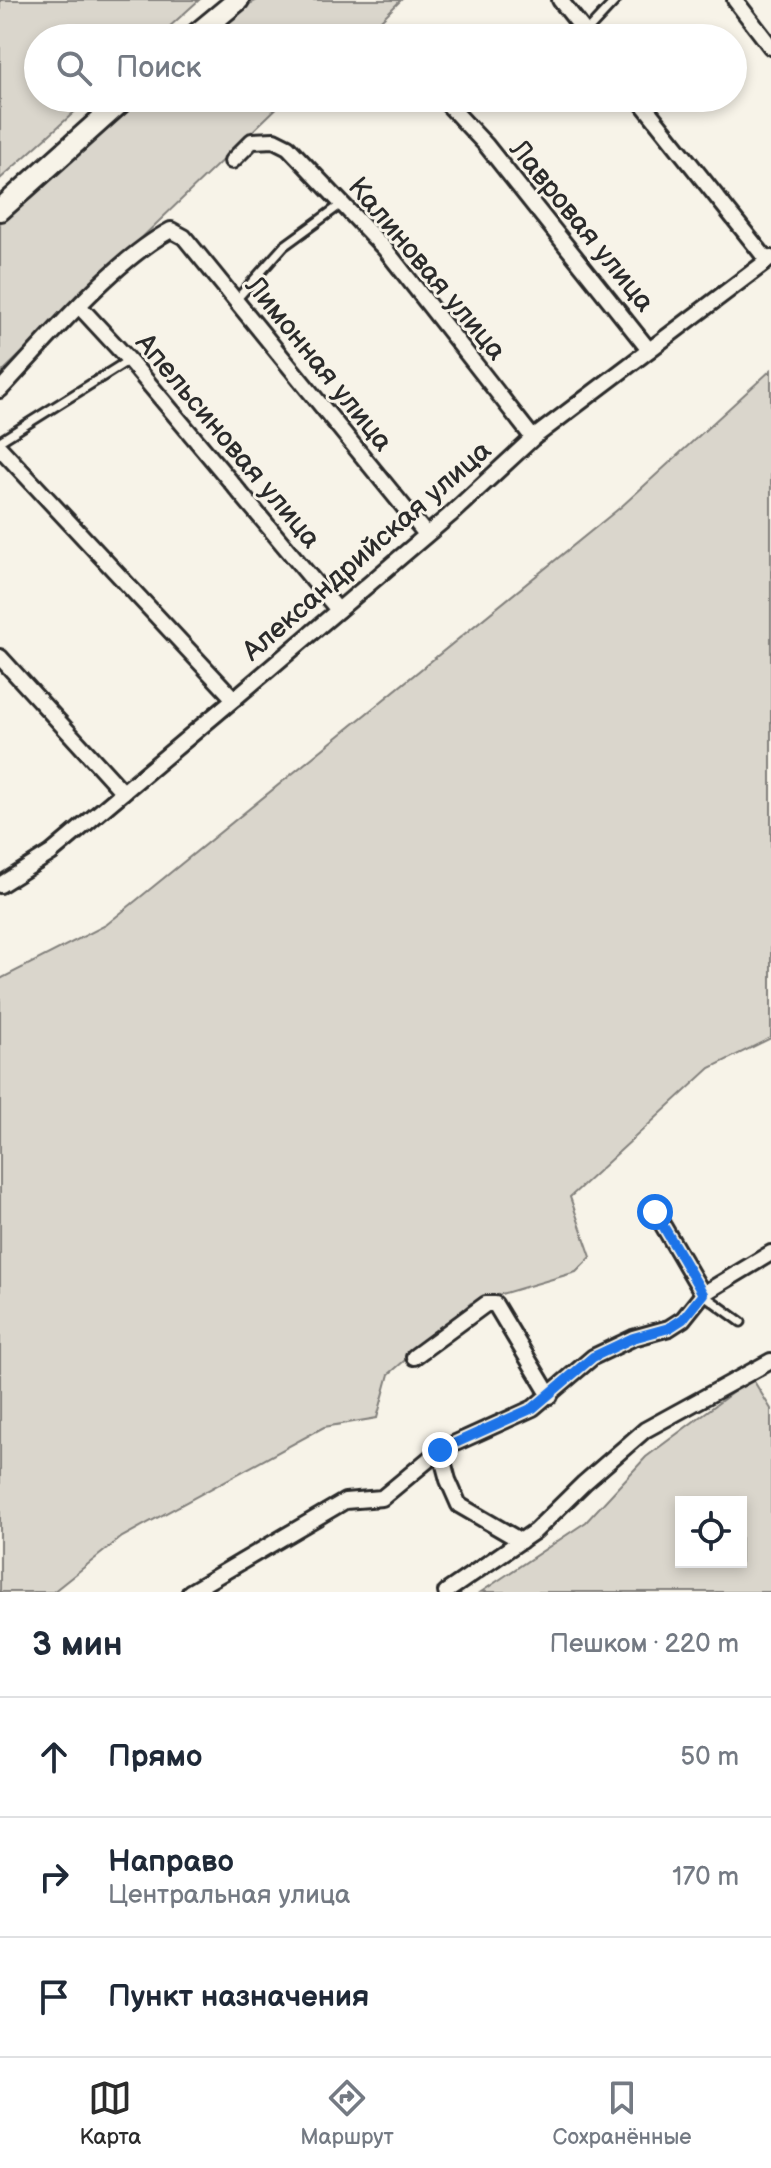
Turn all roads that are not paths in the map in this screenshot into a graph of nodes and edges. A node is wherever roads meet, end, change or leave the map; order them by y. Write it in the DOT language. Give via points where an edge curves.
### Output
graph roads {
  1 [pos="238,0"];
  2 [pos="560,0"];
  3 [pos="616,0"];
  4 [pos="735,0"];
  5 [pos="209,24"];
  6 [pos="579,24"];
  7 [pos="597,24"];
  8 [pos="771,47"];
  9 [pos="109,112"];
  10 [pos="455,112"];
  11 [pos="649,112"];
  12 [pos="232,161"];
  13 [pos="343,203"];
  14 [pos="0,210"];
  15 [pos="769,259"];
  16 [pos="236,300"];
  17 [pos="79,306"];
  18 [pos="649,350"];
  19 [pos="129,360"];
  20 [pos="0,390"];
  21 [pos="533,438"];
  22 [pos="0,441"];
  23 [pos="0,448"];
  24 [pos="425,533"];
  25 [pos="338,610"];
  26 [pos="0,657"];
  27 [pos="234,699"];
  28 [pos="123,792"];
  29 [pos="0,885"];
  30 [pos="655,1212"];
  31 [pos="771,1253"];
  32 [pos="703,1294"];
  33 [pos="741,1322"];
  34 [pos="414,1357"];
  35 [pos="771,1361"];
  36 [pos="550,1396"];
  37 [pos="440,1450"];
  38 [pos="521,1541"];
  39 [pos="190,1592"];
  40 [pos="446,1592"];
  1 -- 5 [label="main road"];
  2 -- 6 [label="street"];
  3 -- 7 [label="lane"];
  4 -- 8 [label="street"];
  9 -- 14 [label="main road"];
  10 -- 18 [label="street, Лавровая улица"];
  11 -- 15 [label="street"];
  12 -- 13 [label="street, Калиновая улица" via="252,141 274,140 288,147"];
  13 -- 16 [label="lane" via="284,246"];
  13 -- 21 [label="street, Калиновая улица"];
  15 -- 18 [label="street, Александрийская улица"];
  16 -- 17 [label="street, Лимонная улица" via="184,237 171,230"];
  16 -- 24 [label="street, Лимонная улица"];
  17 -- 19 [label="street, Апельсиновая улица"];
  17 -- 20 [label="street"];
  18 -- 21 [label="street, Александрийская улица"];
  19 -- 22 [label="lane"];
  19 -- 25 [label="street, Апельсиновая улица"];
  21 -- 24 [label="street, Александрийская улица"];
  23 -- 27 [label="street"];
  24 -- 25 [label="street, Александрийская улица"];
  25 -- 27 [label="street, Александрийская улица"];
  26 -- 28 [label="street"];
  27 -- 28 [label="street, Александрийская улица"];
  28 -- 29 [label="street, Александрийская улица" via="51,853"];
  30 -- 32 [label="street"];
  31 -- 32 [label="street"];
  32 -- 33 [label="lane"];
  32 -- 36 [label="street" via="683,1319 593,1357"];
  34 -- 36 [label="street" via="486,1304 495,1304"];
  35 -- 38 [label="street" via="645,1430"];
  36 -- 37 [label="street"];
  37 -- 38 [label="street" via="459,1505"];
  37 -- 39 [label="street" via="382,1498 345,1501"];
  38 -- 40 [label="street"];
}
